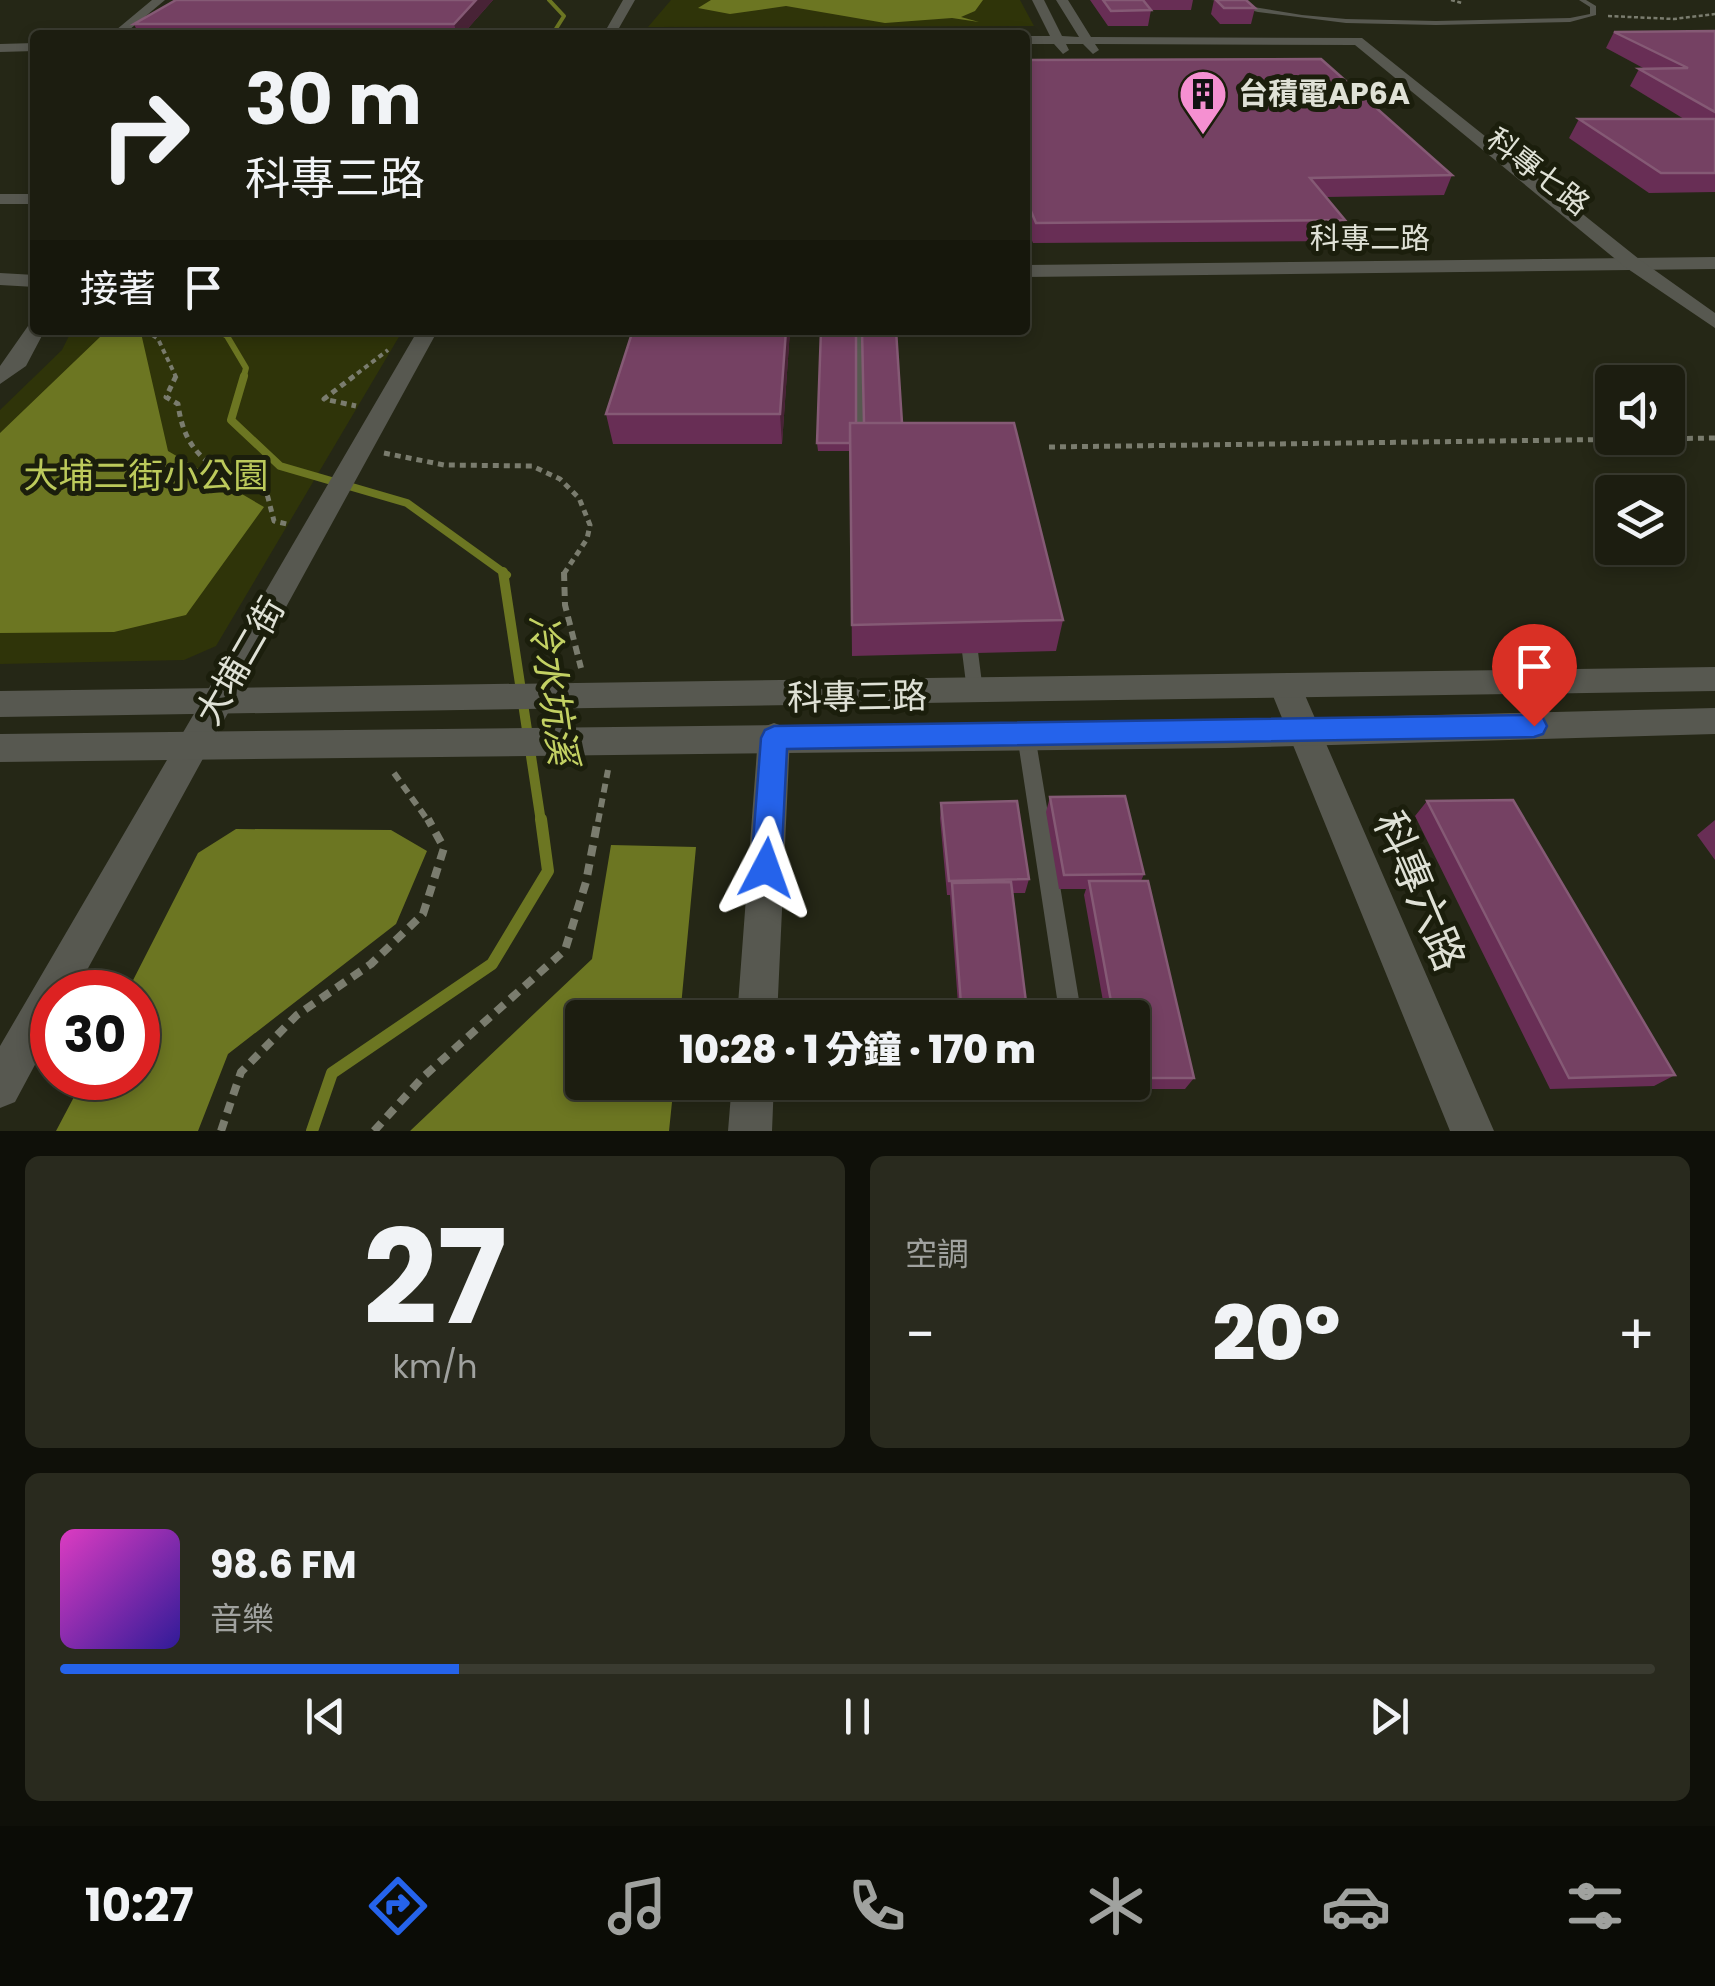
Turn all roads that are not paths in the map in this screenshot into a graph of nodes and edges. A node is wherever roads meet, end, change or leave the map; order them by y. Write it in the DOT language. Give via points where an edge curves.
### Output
graph roads {
  1 [pos="159,0"];
  2 [pos="629,0"];
  3 [pos="1038,0"];
  4 [pos="1062,0"];
  5 [pos="1214,0"];
  6 [pos="1582,0"];
  7 [pos="122,30"];
  8 [pos="612,30"];
  9 [pos="1030,41"];
  10 [pos="1060,45"];
  11 [pos="1090,45"];
  12 [pos="1334,45"];
  13 [pos="30,47"];
  14 [pos="0,48"];
  15 [pos="1030,49"];
  16 [pos="0,56"];
  17 [pos="30,56"];
  18 [pos="30,198"];
  19 [pos="0,199"];
  20 [pos="1632,263"];
  21 [pos="1715,263"];
  22 [pos="1608,264"];
  23 [pos="1030,272"];
  24 [pos="0,279"];
  25 [pos="30,281"];
  26 [pos="1715,322"];
  27 [pos="32,335"];
  28 [pos="425,335"];
  29 [pos="859,335"];
  30 [pos="1715,344"];
  31 [pos="0,378"];
  32 [pos="861,450"];
  33 [pos="965,614"];
  34 [pos="1715,680"];
  35 [pos="1285,686"];
  36 [pos="976,691"];
  37 [pos="217,702"];
  38 [pos="0,704"];
  39 [pos="1715,721"];
  40 [pos="1303,731"];
  41 [pos="1026,735"];
  42 [pos="774,738"];
  43 [pos="0,748"];
  44 [pos="190,749"];
  45 [pos="66,970"];
  46 [pos="758,1000"];
  47 [pos="1069,1000"];
  48 [pos="30,1033"];
  49 [pos="0,1086"];
  50 [pos="752,1100"];
  51 [pos="750,1131"];
  52 [pos="1472,1131"];
  1 -- 7 [label="street"];
  2 -- 8 [label="street"];
  3 -- 10 [label="street"];
  4 -- 11 [label="street"];
  5 -- 6 [label="lane" via="1362,22 1570,20 1593,15 1594,6"];
  9 -- 10 [label="street"];
  10 -- 11 [label="street"];
  10 -- 15 [label="street"];
  11 -- 12 [label="street"];
  12 -- 20 [label="street, 科專七路" via="1363,45"];
  12 -- 22 [label="street, 科專七路"];
  13 -- 14 [label="street"];
  16 -- 17 [label="street"];
  18 -- 19 [label="street"];
  20 -- 21 [label="street, 科專二路"];
  20 -- 22 [label="street, 科專二路"];
  20 -- 26 [label="street, 科專七路"];
  22 -- 23 [label="street, 科專二路"];
  22 -- 30 [label="street, 科專七路"];
  24 -- 25 [label="street"];
  27 -- 31 [label="street"];
  28 -- 37 [label="street, 大埔二街"];
  29 -- 32 [label="lane"];
  33 -- 36 [label="lane"];
  34 -- 35 [label="street, 科專三路"];
  35 -- 36 [label="street, 科專三路"];
  35 -- 40 [label="street, 科專六路"];
  36 -- 37 [label="street, 科專三路"];
  37 -- 38 [label="street, 科專三路"];
  37 -- 44 [label="street, 大埔二街"];
  39 -- 40 [label="street, 科專三路"];
  40 -- 41 [label="street, 科專三路"];
  40 -- 52 [label="street, 科專六路"];
  41 -- 42 [label="street, 科專三路"];
  41 -- 47 [label="lane"];
  42 -- 44 [label="street, 科專三路"];
  42 -- 46 [label="street"];
  43 -- 44 [label="street, 科專三路"];
  44 -- 45 [label="street, 大埔二街"];
  48 -- 49 [label="street, 大埔二街"];
  50 -- 51 [label="street"];
}
